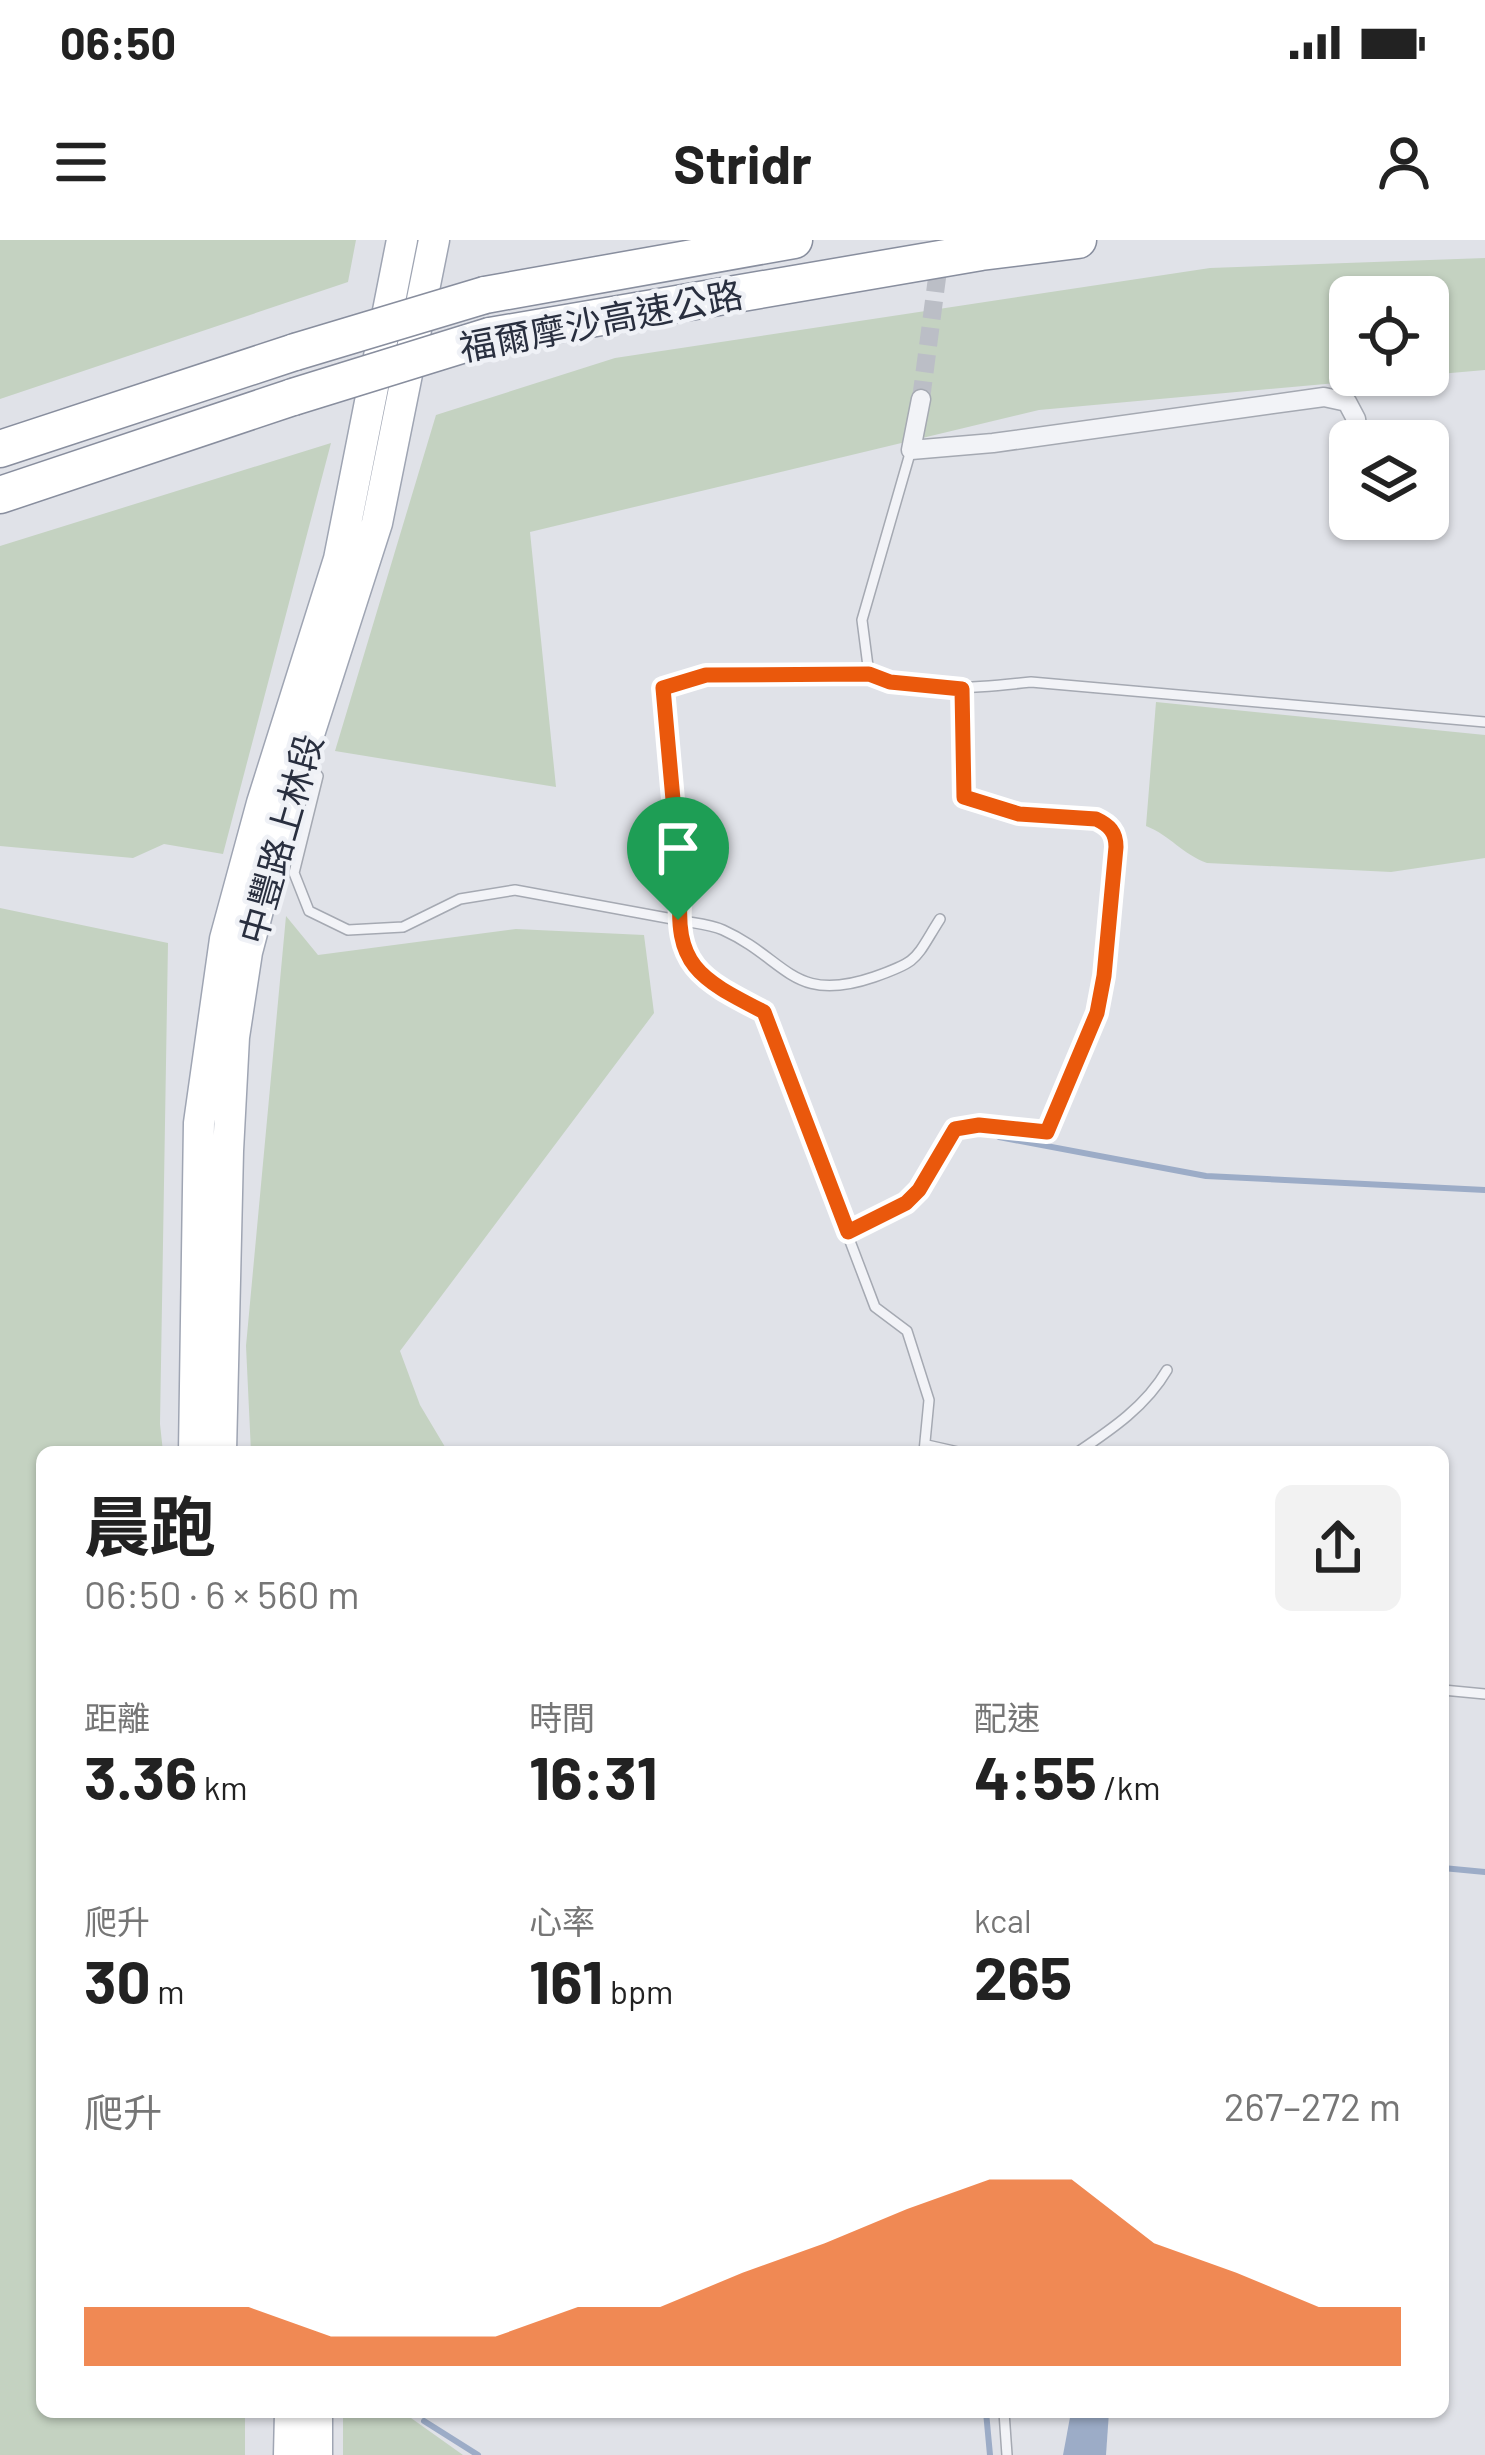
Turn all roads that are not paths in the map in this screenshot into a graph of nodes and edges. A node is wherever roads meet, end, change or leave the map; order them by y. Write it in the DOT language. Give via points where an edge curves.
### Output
graph roads {
  1 [pos="402,240"];
  2 [pos="434,240"];
  3 [pos="794,240"];
  4 [pos="1078,240"];
  5 [pos="921,399"];
  6 [pos="1356,420"];
  7 [pos="0,449"];
  8 [pos="911,450"];
  9 [pos="0,495"];
  10 [pos="869,674"];
  11 [pos="962,689"];
  12 [pos="1485,722"];
  13 [pos="290,757"];
  14 [pos="678,920"];
  15 [pos="940,920"];
  16 [pos="848,1232"];
  17 [pos="1167,1370"];
  18 [pos="194,1446"];
  19 [pos="221,1446"];
  20 [pos="926,1446"];
  21 [pos="1087,1446"];
  22 [pos="1449,1691"];
  23 [pos="1485,1694"];
  24 [pos="290,2418"];
  25 [pos="317,2418"];
  26 [pos="1004,2418"];
  27 [pos="289,2455"];
  28 [pos="317,2455"];
  29 [pos="1007,2455"];
  1 -- 13 [label="main road, 中豐路上林段"];
  2 -- 13 [label="main road, 中豐路上林段" via="377,524"];
  3 -- 7 [label="highway, 福爾摩沙高速公路, bridge" via="485,296"];
  4 -- 9 [label="highway, 福爾摩沙高速公路, bridge" via="490,336"];
  5 -- 8 [label="street"];
  6 -- 8 [label="street" via="1347,402 1324,397"];
  8 -- 10 [label="lane" via="862,620"];
  10 -- 11 [label="lane"];
  10 -- 14 [label="lane" via="706,675 663,688"];
  11 -- 12 [label="lane" via="1031,682"];
  11 -- 16 [label="lane" via="964,797 1019,814 1096,819 1116,837 1097,1013 1047,1132 955,1129 906,1203"];
  13 -- 14 [label="lane" via="318,776 294,873 309,911 348,930 403,927 460,899 515,890"];
  13 -- 18 [label="main road, 中豐路上林段" via="225,939 199,1124"];
  13 -- 19 [label="main road, 中豐路上林段" via="234,1037"];
  14 -- 15 [label="lane" via="721,929 819,987 849,986 911,965"];
  14 -- 16 [label="lane" via="683,952 715,987 764,1012"];
  16 -- 20 [label="lane" via="875,1307 907,1331 929,1400"];
  17 -- 21 [label="lane" via="1119,1425"];
  22 -- 23 [label="lane"];
  24 -- 27 [label="main road"];
  25 -- 28 [label="main road"];
  26 -- 29 [label="lane"];
}
